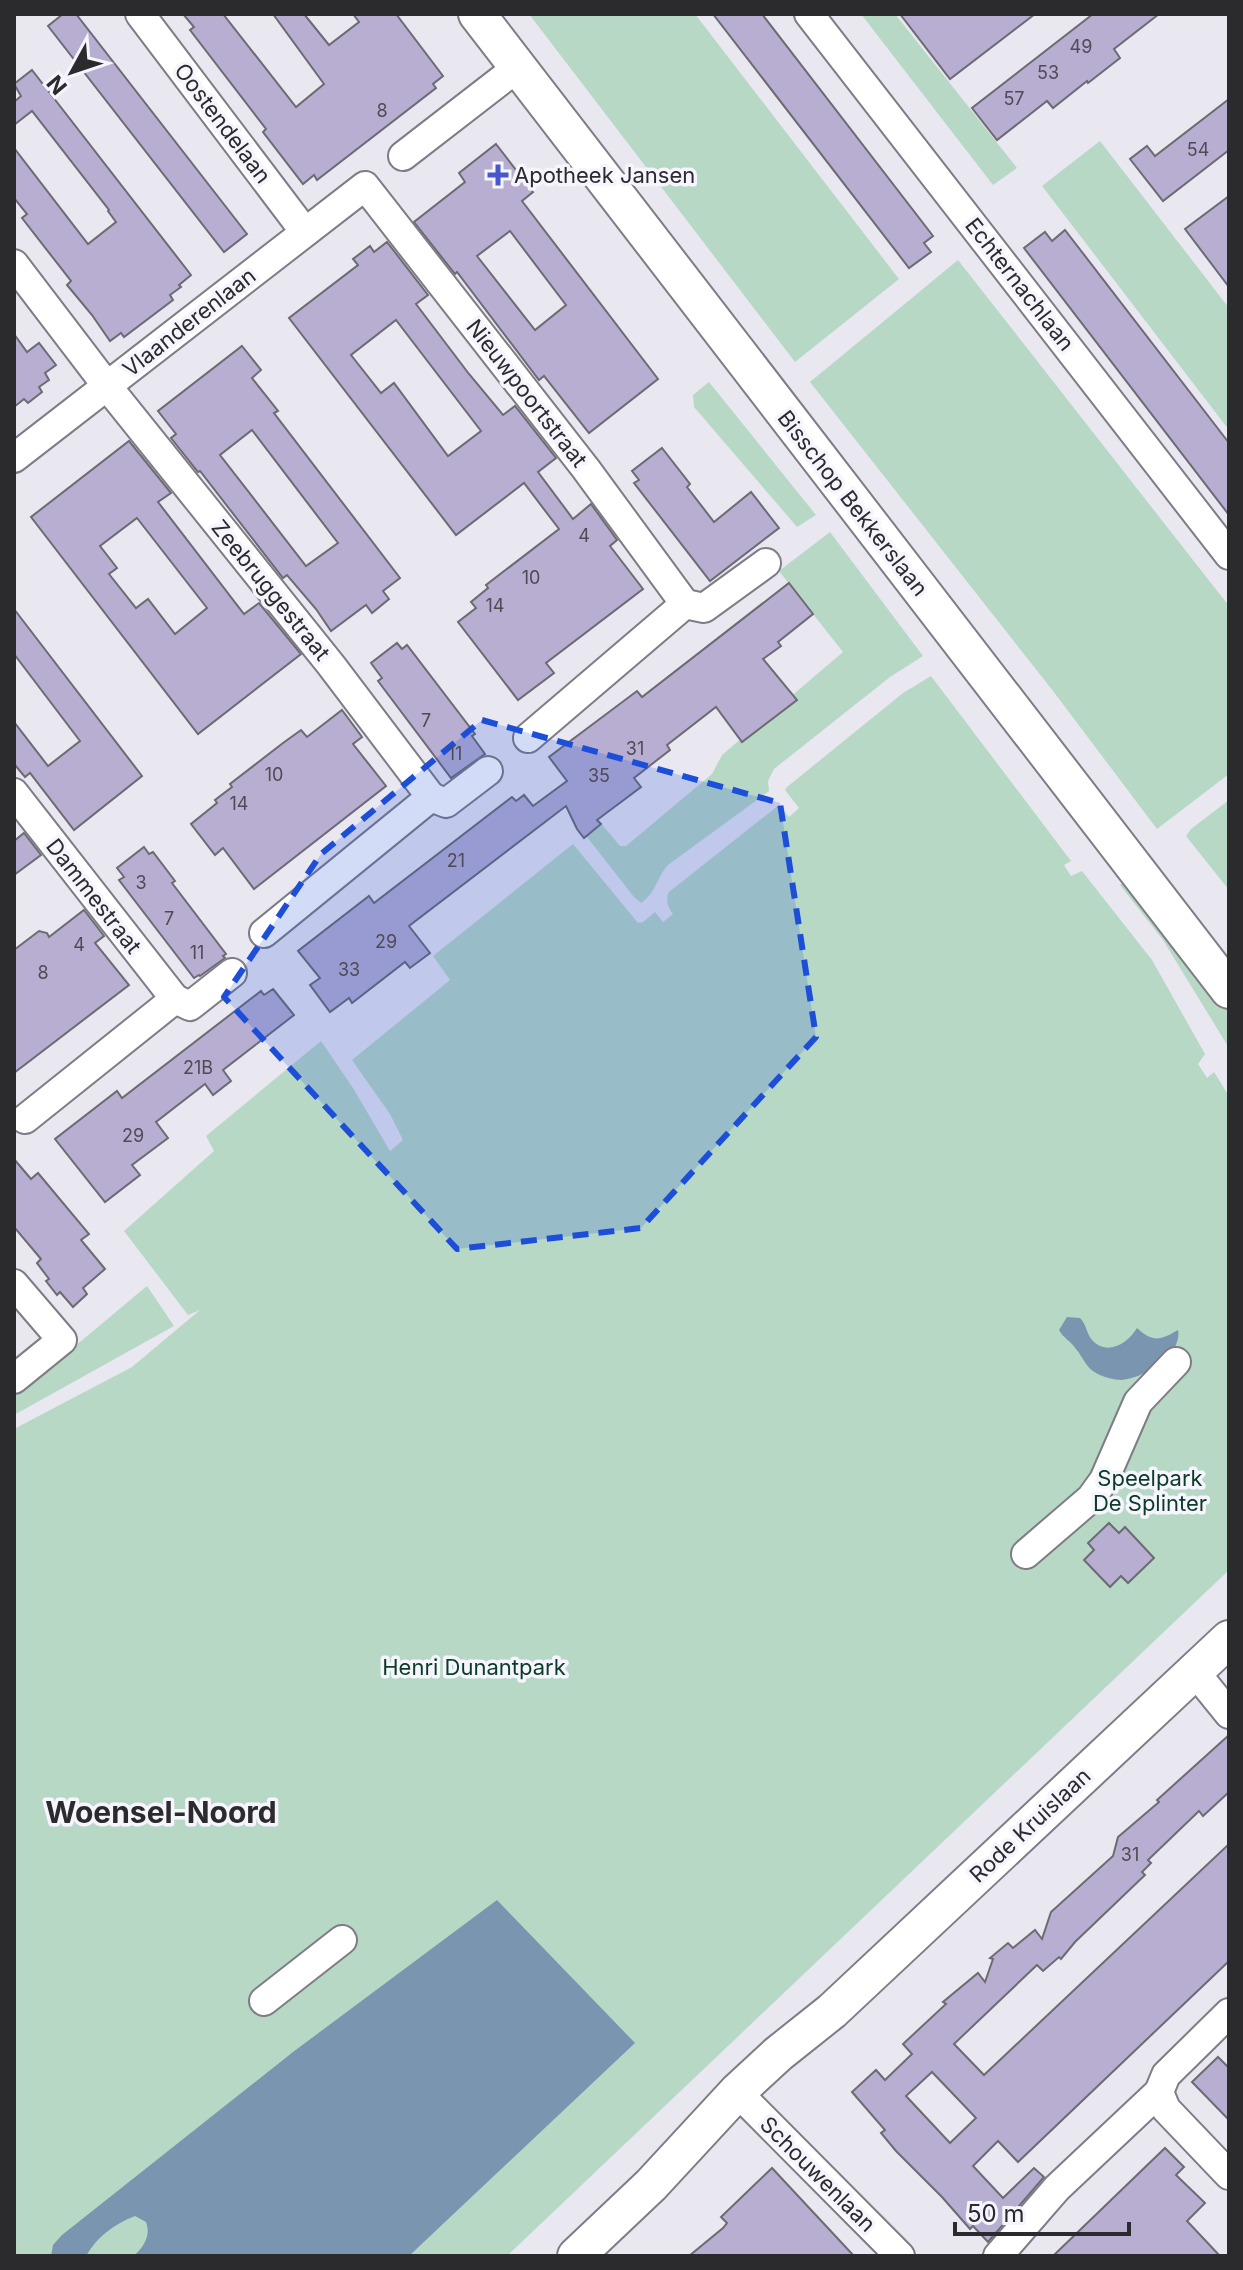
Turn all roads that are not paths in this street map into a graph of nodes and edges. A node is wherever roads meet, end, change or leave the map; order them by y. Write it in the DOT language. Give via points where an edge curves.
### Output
graph roads {
  1 [pos="140,14"];
  2 [pos="477,14"];
  3 [pos="809,14"];
  4 [pos="518,67"];
  5 [pos="403,156"];
  6 [pos="365,186"];
  7 [pos="305,232"];
  8 [pos="14,264"];
  9 [pos="107,386"];
  10 [pos="14,458"];
  11 [pos="1229,555"];
  12 [pos="766,563"];
  13 [pos="685,604"];
  14 [pos="528,738"];
  15 [pos="488,771"];
  16 [pos="14,793"];
  17 [pos="431,797"];
  18 [pos="264,933"];
  19 [pos="232,973"];
  20 [pos="1229,990"];
  21 [pos="175,999"];
  22 [pos="25,1119"];
  23 [pos="14,1284"];
  24 [pos="1176,1362"];
  25 [pos="14,1379"];
  26 [pos="1026,1554"];
  27 [pos="1229,1639"];
  28 [pos="1195,1672"];
  29 [pos="1229,1714"];
  30 [pos="342,1940"];
  31 [pos="264,2001"];
  32 [pos="1229,2013"];
  33 [pos="1159,2092"];
  34 [pos="743,2098"];
  35 [pos="1229,2175"];
  36 [pos="576,2256"];
  37 [pos="900,2256"];
  38 [pos="998,2256"];
  1 -- 7 [label="street, Oostendelaan"];
  2 -- 4 [label="main road, Bisschop Bekkerslaan"];
  3 -- 11 [label="street, Echternachlaan"];
  4 -- 5 [label="street"];
  4 -- 20 [label="main road, Bisschop Bekkerslaan"];
  6 -- 7 [label="street, Vlaanderenlaan"];
  6 -- 13 [label="street, Nieuwpoortstraat"];
  7 -- 9 [label="street, Vlaanderenlaan"];
  8 -- 9 [label="street, Zeebruggestraat"];
  9 -- 10 [label="street, Vlaanderenlaan"];
  9 -- 17 [label="street, Zeebruggestraat"];
  12 -- 13 [label="street" via="704,608"];
  13 -- 14 [label="street"];
  15 -- 17 [label="street" via="446,803"];
  16 -- 21 [label="street, Dammestraat"];
  17 -- 18 [label="street"];
  19 -- 21 [label="street" via="190,1006"];
  21 -- 22 [label="street"];
  23 -- 25 [label="street" via="62,1340"];
  24 -- 26 [label="street" via="1138,1402 1091,1498"];
  27 -- 28 [label="main road, Rode Kruislaan"];
  28 -- 29 [label="street"];
  28 -- 34 [label="main road, Rode Kruislaan" via="832,2011 778,2054"];
  30 -- 31 [label="street"];
  32 -- 33 [label="street" via="1166,2075"];
  33 -- 35 [label="street" via="1166,2109"];
  33 -- 38 [label="street" via="1057,2188"];
  34 -- 36 [label="main road, Rode Kruislaan"];
  34 -- 37 [label="street, Schouwenlaan"];
}
